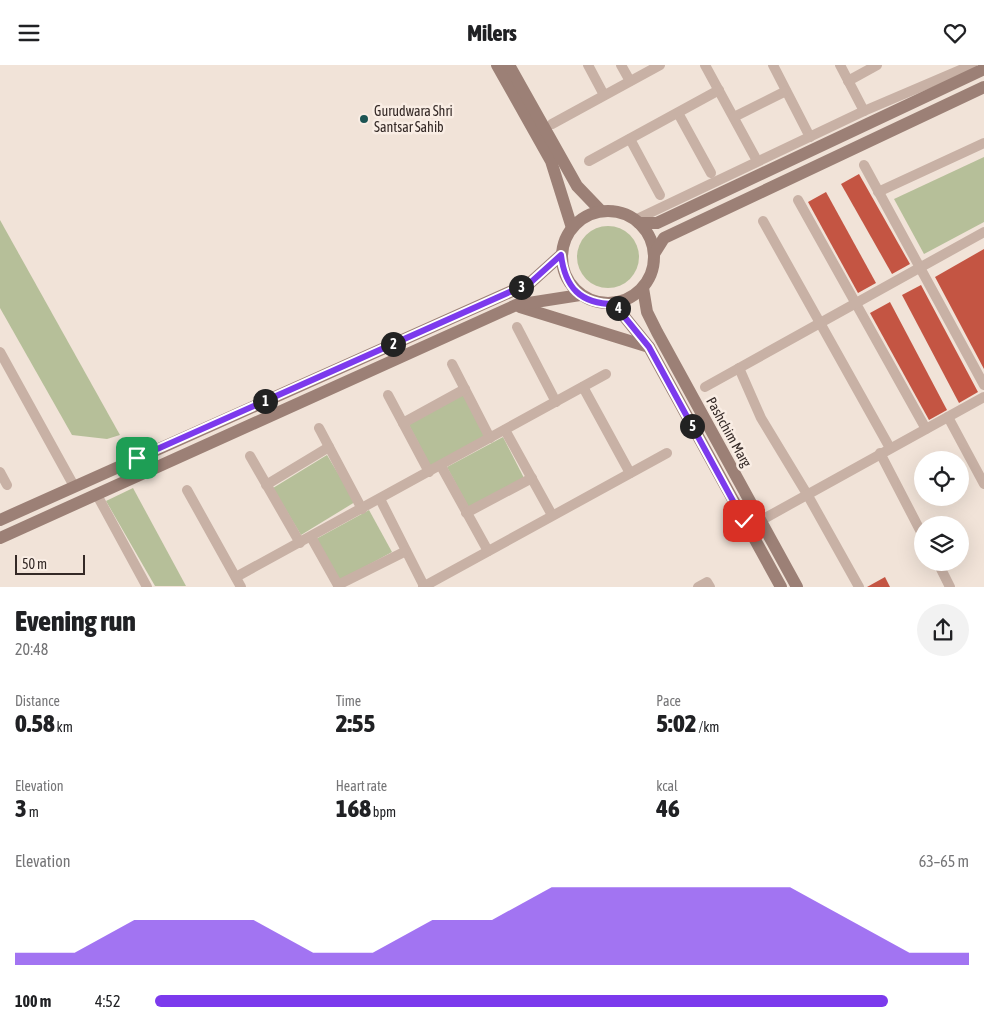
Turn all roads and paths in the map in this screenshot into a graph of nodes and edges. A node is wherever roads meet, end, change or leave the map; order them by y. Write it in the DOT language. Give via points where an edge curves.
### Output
graph roads {
  1 [pos="497,65"];
  2 [pos="509,65"];
  3 [pos="588,65"];
  4 [pos="622,65"];
  5 [pos="660,65"];
  6 [pos="773,65"];
  7 [pos="840,65"];
  8 [pos="877,65"];
  9 [pos="972,65"];
  10 [pos="709,66"];
  11 [pos="953,69"];
  12 [pos="984,69"];
  13 [pos="630,81"];
  14 [pos="848,81"];
  15 [pos="984,87"];
  16 [pos="719,90"];
  17 [pos="786,91"];
  18 [pos="604,95"];
  19 [pos="864,111"];
  20 [pos="678,113"];
  21 [pos="734,117"];
  22 [pos="552,124"];
  23 [pos="810,137"];
  24 [pos="630,139"];
  25 [pos="984,143"];
  26 [pos="755,157"];
  27 [pos="589,161"];
  28 [pos="864,165"];
  29 [pos="711,173"];
  30 [pos="878,192"];
  31 [pos="660,195"];
  32 [pos="798,200"];
  33 [pos="601,211"];
  34 [pos="637,221"];
  35 [pos="763,221"];
  36 [pos="572,228"];
  37 [pos="984,232"];
  38 [pos="654,254"];
  39 [pos="561,255"];
  40 [pos="920,268"];
  41 [pos="643,288"];
  42 [pos="580,295"];
  43 [pos="856,303"];
  44 [pos="614,304"];
  45 [pos="516,305"];
  46 [pos="820,323"];
  47 [pos="516,327"];
  48 [pos="649,347"];
  49 [pos="0,352"];
  50 [pos="452,364"];
  51 [pos="739,368"];
  52 [pos="606,374"];
  53 [pos="984,385"];
  54 [pos="583,387"];
  55 [pos="705,387"];
  56 [pos="465,389"];
  57 [pos="388,395"];
  58 [pos="984,397"];
  59 [pos="556,402"];
  60 [pos="948,417"];
  61 [pos="403,423"];
  62 [pos="319,428"];
  63 [pos="926,429"];
  64 [pos="505,430"];
  65 [pos="490,438"];
  66 [pos="329,447"];
  67 [pos="890,448"];
  68 [pos="667,453"];
  69 [pos="880,453"];
  70 [pos="250,456"];
  71 [pos="440,466"];
  72 [pos="0,472"];
  73 [pos="429,472"];
  74 [pos="630,473"];
  75 [pos="532,478"];
  76 [pos="984,484"];
  77 [pos="7,485"];
  78 [pos="266,485"];
  79 [pos="74,486"];
  80 [pos="187,489"];
  81 [pos="807,494"];
  82 [pos="97,495"];
  83 [pos="380,499"];
  84 [pos="362,509"];
  85 [pos="466,513"];
  86 [pos="552,515"];
  87 [pos="767,517"];
  88 [pos="914,519"];
  89 [pos="0,520"];
  90 [pos="0,537"];
  91 [pos="311,537"];
  92 [pos="300,543"];
  93 [pos="406,551"];
  94 [pos="488,551"];
  95 [pos="942,571"];
  96 [pos="238,582"];
  97 [pos="338,586"];
  98 [pos="423,586"];
  99 [pos="147,587"];
  100 [pos="698,587"];
  101 [pos="710,587"];
  102 [pos="781,587"];
  103 [pos="797,587"];
  104 [pos="859,587"];
  105 [pos="950,587"];
  1 -- 36 [label="main road" via="552,161"];
  2 -- 33 [label="main road" via="577,186"];
  3 -- 18 [label="street"];
  4 -- 13 [label="street"];
  5 -- 13 [label="street"];
  6 -- 17 [label="street"];
  7 -- 14 [label="street"];
  8 -- 14 [label="street"];
  9 -- 11 [label="street"];
  10 -- 16 [label="street"];
  11 -- 19 [label="street"];
  12 -- 34 [label="main road" via="657,223"];
  13 -- 18 [label="street"];
  14 -- 19 [label="street"];
  15 -- 38 [label="main road" via="664,238"];
  16 -- 20 [label="street"];
  16 -- 21 [label="street"];
  17 -- 21 [label="street"];
  17 -- 23 [label="street"];
  18 -- 22 [label="street"];
  19 -- 23 [label="street"];
  20 -- 24 [label="street"];
  20 -- 29 [label="street"];
  21 -- 26 [label="street"];
  23 -- 34 [label="street"];
  24 -- 27 [label="street"];
  24 -- 31 [label="street"];
  25 -- 30 [label="street"];
  28 -- 30 [label="street"];
  30 -- 40 [label="street"];
  32 -- 43 [label="street"];
  33 -- 34 [label="main road" via="618,212"];
  33 -- 36 [label="main road" via="585,217"];
  34 -- 38 [label="main road" via="652,243"];
  35 -- 46 [label="street"];
  36 -- 39 [label="main road"];
  37 -- 40 [label="street"];
  38 -- 41 [label="main road" via="650,276"];
  39 -- 42 [label="main road" via="569,284"];
  39 -- 79 [label="main road" via="530,283"];
  40 -- 43 [label="street"];
  40 -- 53 [label="street"];
  41 -- 44 [label="main road" via="634,296"];
  41 -- 103 [label="main road, Pashchim Marg" via="647,312 657,332"];
  42 -- 44 [label="main road" via="602,304"];
  42 -- 45 [label="main road"];
  43 -- 46 [label="street"];
  43 -- 63 [label="street"];
  44 -- 48 [label="main road"];
  45 -- 48 [label="main road"];
  45 -- 82 [label="main road"];
  46 -- 51 [label="street"];
  46 -- 67 [label="street"];
  47 -- 59 [label="street"];
  48 -- 102 [label="main road"];
  49 -- 79 [label="street"];
  50 -- 56 [label="street"];
  51 -- 55 [label="street"];
  51 -- 81 [label="street" via="761,418"];
  52 -- 54 [label="street"];
  54 -- 59 [label="street"];
  54 -- 74 [label="street"];
  56 -- 61 [label="street"];
  56 -- 65 [label="street"];
  57 -- 61 [label="street"];
  58 -- 60 [label="street"];
  59 -- 64 [label="street"];
  60 -- 63 [label="street"];
  60 -- 76 [label="street"];
  61 -- 73 [label="street"];
  62 -- 66 [label="street"];
  63 -- 67 [label="street"];
  64 -- 65 [label="street"];
  64 -- 75 [label="street"];
  65 -- 71 [label="street"];
  66 -- 78 [label="street"];
  66 -- 84 [label="street"];
  67 -- 69 [label="street"];
  68 -- 74 [label="street"];
  69 -- 81 [label="street"];
  69 -- 88 [label="street"];
  70 -- 78 [label="street"];
  71 -- 73 [label="street"];
  71 -- 85 [label="street"];
  72 -- 77 [label="street"];
  73 -- 83 [label="street"];
  74 -- 86 [label="street"];
  75 -- 85 [label="street"];
  75 -- 86 [label="street"];
  78 -- 92 [label="street"];
  79 -- 89 [label="main road"];
  80 -- 96 [label="street"];
  81 -- 87 [label="street"];
  81 -- 104 [label="street"];
  82 -- 90 [label="main road"];
  82 -- 99 [label="street"];
  83 -- 84 [label="street"];
  83 -- 93 [label="street"];
  84 -- 91 [label="street"];
  85 -- 94 [label="street"];
  86 -- 94 [label="street"];
  91 -- 92 [label="street"];
  91 -- 97 [label="street"];
  92 -- 96 [label="street"];
  93 -- 97 [label="street"];
  93 -- 98 [label="street"];
  94 -- 98 [label="street"];
  95 -- 105 [label="street"];
  100 -- 101 [label="street" via="707,582"];
}
